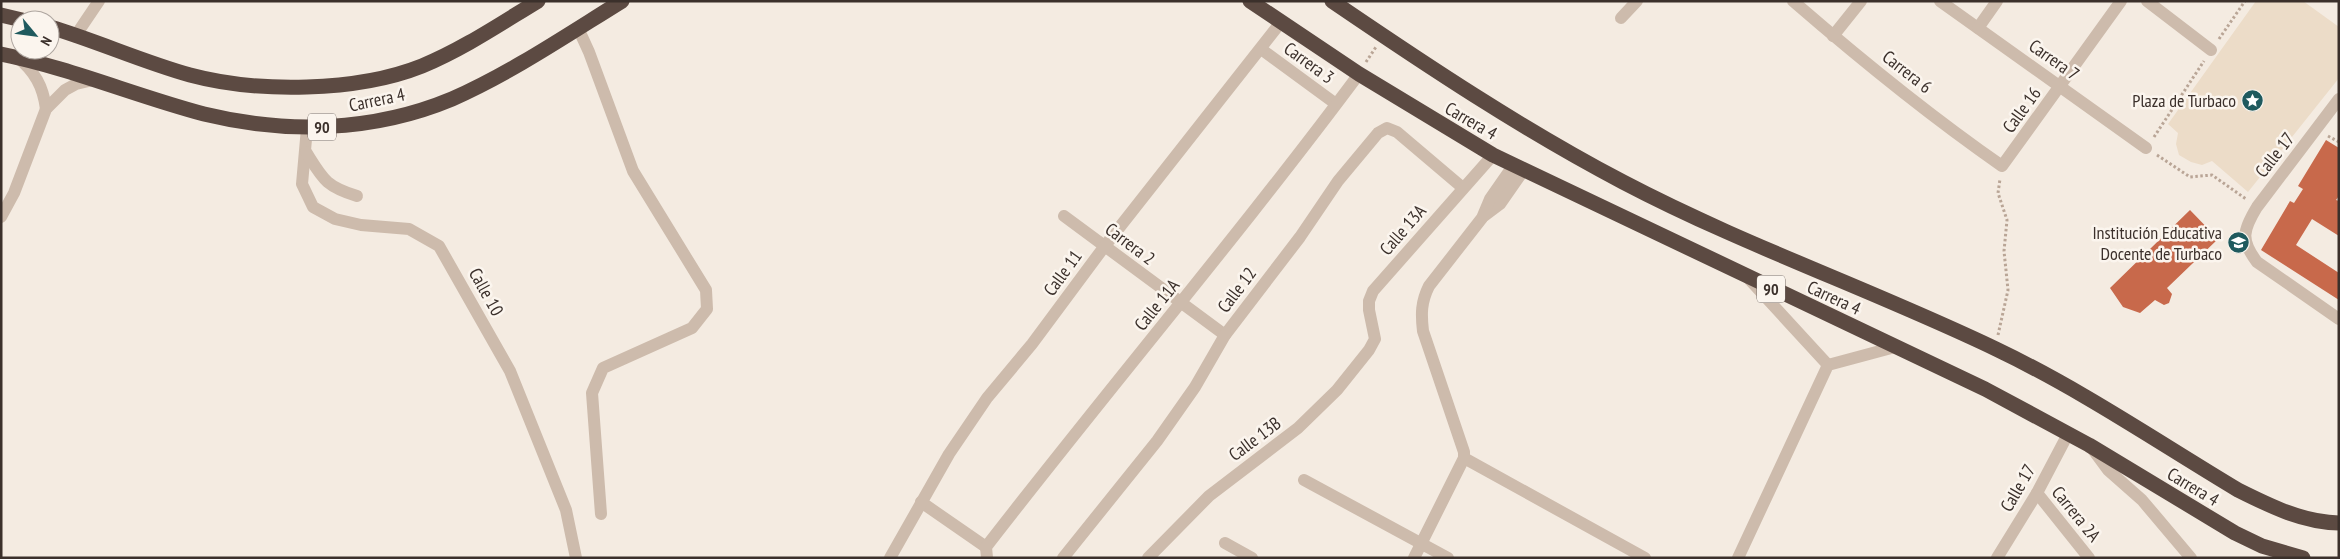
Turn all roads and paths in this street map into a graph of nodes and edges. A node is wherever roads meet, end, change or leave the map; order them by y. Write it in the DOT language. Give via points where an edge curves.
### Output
graph roads {
  1 [pos="99,1"];
  2 [pos="538,1"];
  3 [pos="622,1"];
  4 [pos="1250,1"];
  5 [pos="1332,1"];
  6 [pos="1637,1"];
  7 [pos="1793,1"];
  8 [pos="1861,1"];
  9 [pos="1940,1"];
  10 [pos="1997,1"];
  11 [pos="2120,1"];
  12 [pos="2147,1"];
  13 [pos="2245,1"];
  14 [pos="1621,18"];
  15 [pos="1282,22"];
  16 [pos="578,28"];
  17 [pos="1978,28"];
  18 [pos="60,30"];
  19 [pos="76,35"];
  20 [pos="1833,36"];
  21 [pos="1375,48"];
  22 [pos="1261,49"];
  23 [pos="2211,50"];
  24 [pos="20,60"];
  25 [pos="24,60"];
  26 [pos="1362,69"];
  27 [pos="93,80"];
  28 [pos="2061,86"];
  29 [pos="2339,100"];
  30 [pos="1336,104"];
  31 [pos="46,110"];
  32 [pos="307,128"];
  33 [pos="2146,148"];
  34 [pos="306,152"];
  35 [pos="1492,155"];
  36 [pos="2002,166"];
  37 [pos="1518,168"];
  38 [pos="1463,188"];
  39 [pos="357,196"];
  40 [pos="2257,207"];
  41 [pos="1064,216"];
  42 [pos="1,217"];
  43 [pos="1104,246"];
  44 [pos="1749,279"];
  45 [pos="1181,304"];
  46 [pos="2339,319"];
  47 [pos="1225,335"];
  48 [pos="1375,339"];
  49 [pos="1894,347"];
  50 [pos="1995,348"];
  51 [pos="1828,365"];
  52 [pos="2068,434"];
  53 [pos="2089,445"];
  54 [pos="1464,458"];
  55 [pos="1304,480"];
  56 [pos="2037,492"];
  57 [pos="920,502"];
  58 [pos="601,514"];
  59 [pos="2339,523"];
  60 [pos="1225,544"];
  61 [pos="1422,544"];
  62 [pos="986,552"];
  63 [pos="576,558"];
  64 [pos="890,558"];
  65 [pos="1063,558"];
  66 [pos="1148,558"];
  67 [pos="1252,558"];
  68 [pos="1414,558"];
  69 [pos="1448,558"];
  70 [pos="1645,558"];
  71 [pos="1738,558"];
  72 [pos="1997,558"];
  73 [pos="2089,558"];
  74 [pos="2191,558"];
  75 [pos="2302,558"];
  1 -- 19 [label="street"];
  2 -- 19 [label="highway, Carrera 4" via="477,39 420,67 385,77 339,84 258,86 220,81 190,75"];
  3 -- 16 [label="highway, Carrera 4 / 90"];
  4 -- 15 [label="highway, Carrera 4 / 90"];
  5 -- 50 [label="highway, Carrera 4 / 90" via="1517,121 1624,183"];
  6 -- 14 [label="street"];
  7 -- 20 [label="street, Carrera 6"];
  8 -- 20 [label="street"];
  9 -- 17 [label="street, Carrera 7"];
  10 -- 17 [label="street"];
  11 -- 28 [label="street, Calle 16"];
  12 -- 23 [label="street"];
  13 -- 23 [label="path"];
  15 -- 22 [label="street, Calle 11"];
  15 -- 26 [label="highway, Carrera 4 / 90"];
  16 -- 32 [label="highway, Carrera 4 / 90" via="450,99 381,120"];
  16 -- 58 [label="street" via="633,171 706,290 707,309 692,328 603,368 592,392"];
  17 -- 28 [label="street, Carrera 7"];
  18 -- 19 [label="highway, Carrera 4"];
  20 -- 36 [label="street, Carrera 6"];
  21 -- 26 [label="path"];
  22 -- 30 [label="street, Carrera 3"];
  22 -- 43 [label="street, Calle 11"];
  23 -- 33 [label="path"];
  24 -- 31 [label="street" via="38,80"];
  25 -- 27 [label="highway, Carrera 4 / 90"];
  26 -- 30 [label="street, Calle 11A"];
  26 -- 35 [label="highway, Carrera 4 / 90"];
  27 -- 31 [label="street" via="65,90"];
  27 -- 32 [label="highway, Carrera 4 / 90" via="146,98 241,122"];
  28 -- 33 [label="street, Carrera 7"];
  28 -- 36 [label="street, Calle 16"];
  29 -- 40 [label="street, Calle 17"];
  30 -- 45 [label="street, Calle 11A"];
  31 -- 42 [label="street" via="14,193"];
  32 -- 34 [label="street, Calle 10"];
  33 -- 40 [label="path" via="2190,177 2212,175"];
  34 -- 39 [label="street" via="327,183 336,190"];
  34 -- 63 [label="street, Calle 10" via="302,184 313,207 335,219 361,225 409,229 439,246 510,371 566,510"];
  35 -- 37 [label="highway, Carrera 4 / 90"];
  35 -- 38 [label="street, Calle 13A"];
  36 -- 50 [label="path" via="1998,193 2007,220 2004,252 2008,290"];
  37 -- 44 [label="highway, Carrera 4 / 90"];
  37 -- 54 [label="street" via="1490,199 1482,218 1429,286 1420,311 1423,331"];
  38 -- 47 [label="street, Calle 12" via="1397,132 1387,128 1378,133 1338,181"];
  38 -- 48 [label="street, Calle 13A" via="1373,291 1368,301"];
  40 -- 46 [label="street, Calle 17" via="2247,222 2244,236 2248,250 2257,262"];
  41 -- 43 [label="street, Carrera 2"];
  43 -- 45 [label="street, Carrera 2"];
  43 -- 57 [label="street, Calle 11" via="1032,344 987,398"];
  44 -- 49 [label="highway, Carrera 4 / 90"];
  44 -- 51 [label="street"];
  45 -- 47 [label="street, Carrera 2"];
  45 -- 62 [label="street, Calle 11A" via="1066,444"];
  47 -- 65 [label="street, Calle 12" via="1195,387 1157,441"];
  48 -- 66 [label="street, Calle 13B" via="1337,390 1304,422 1209,496"];
  49 -- 51 [label="street"];
  49 -- 52 [label="highway, Carrera 4 / 90" via="1985,389"];
  50 -- 59 [label="highway, Carrera 4 / 90" via="2062,383 2238,490 2300,517"];
  51 -- 71 [label="street"];
  52 -- 53 [label="highway, Carrera 4 / 90"];
  52 -- 56 [label="street, Calle 17"];
  53 -- 74 [label="street" via="2108,470 2142,500"];
  53 -- 75 [label="highway, Carrera 4 / 90" via="2235,534"];
  54 -- 61 [label="street"];
  54 -- 70 [label="street"];
  55 -- 61 [label="street"];
  56 -- 72 [label="street, Calle 17"];
  56 -- 73 [label="street, Carrera 2A"];
  57 -- 62 [label="street"];
  57 -- 64 [label="street, Calle 11"];
  60 -- 67 [label="street"];
  61 -- 68 [label="street"];
  61 -- 69 [label="street"];
}
